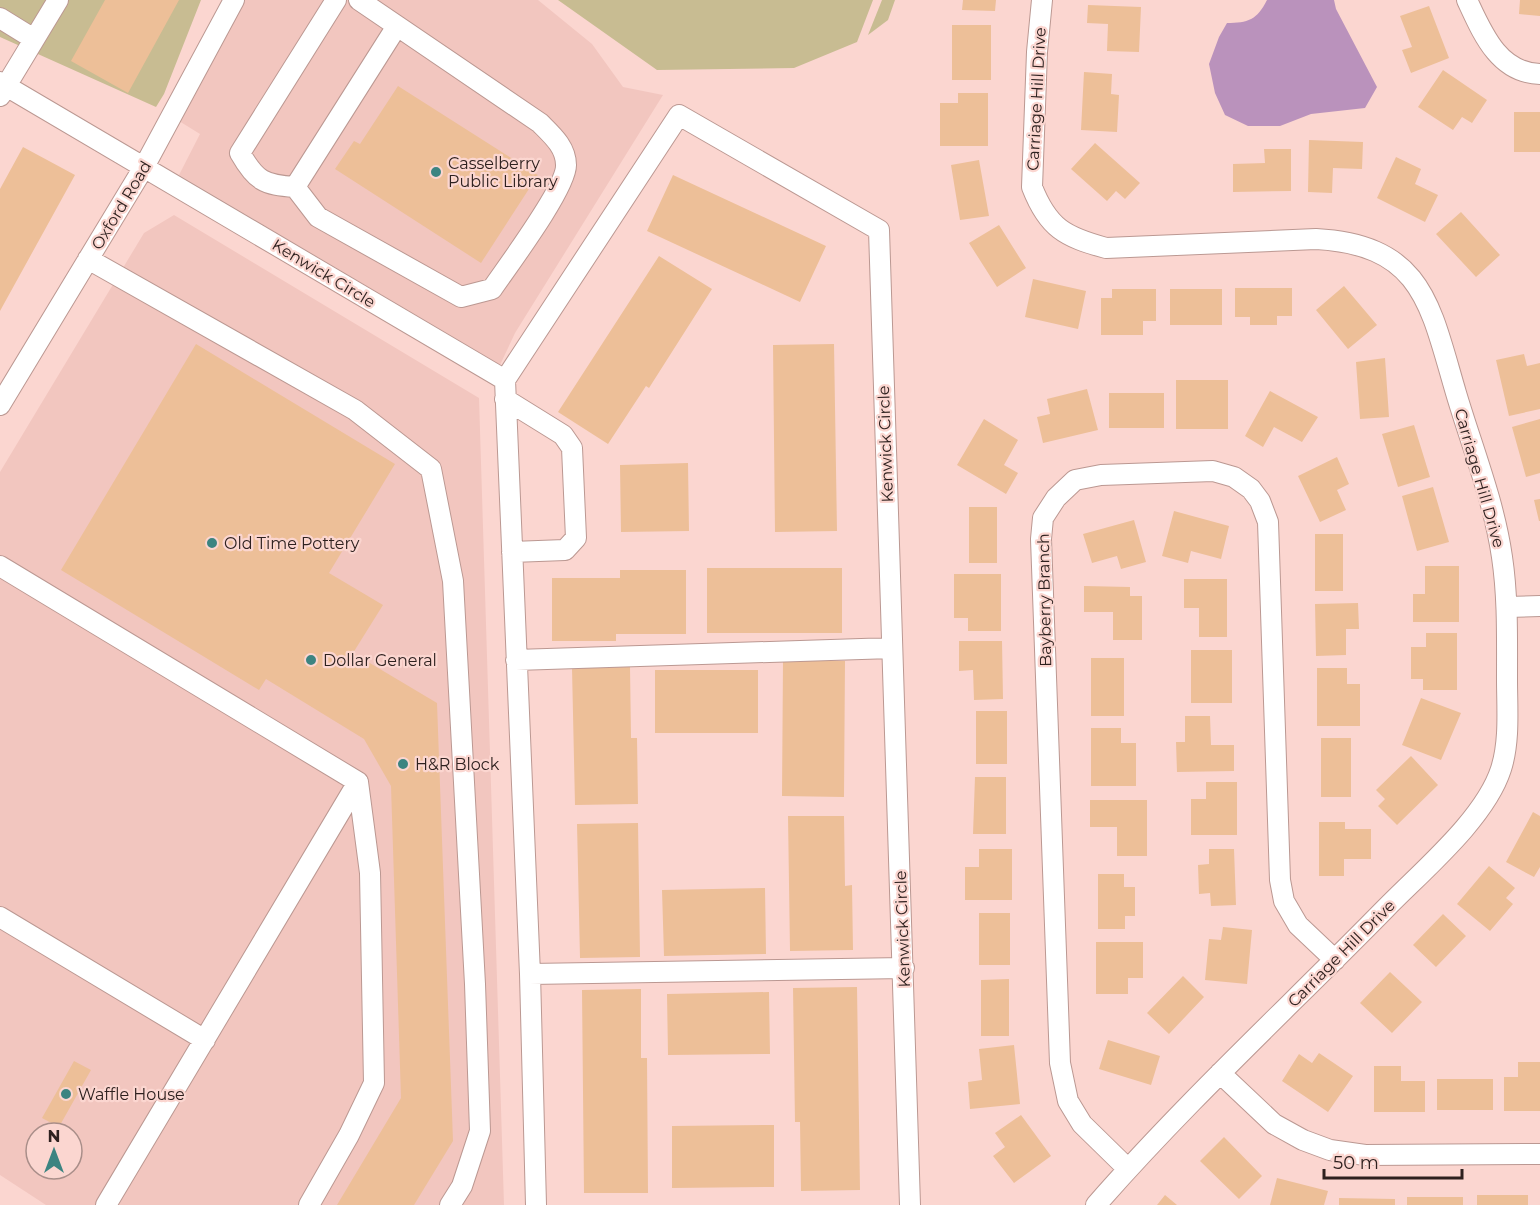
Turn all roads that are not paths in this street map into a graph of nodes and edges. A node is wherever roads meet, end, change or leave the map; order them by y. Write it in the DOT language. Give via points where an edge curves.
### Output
graph roads {
  1 [pos="58,0"];
  2 [pos="234,0"];
  3 [pos="336,0"];
  4 [pos="358,0"];
  5 [pos="1042,0"];
  6 [pos="1467,0"];
  7 [pos="0,18"];
  8 [pos="398,26"];
  9 [pos="34,39"];
  10 [pos="1540,74"];
  11 [pos="2,88"];
  12 [pos="144,167"];
  13 [pos="295,187"];
  14 [pos="88,259"];
  15 [pos="505,389"];
  16 [pos="0,405"];
  17 [pos="512,552"];
  18 [pos="0,566"];
  19 [pos="1540,606"];
  20 [pos="1507,607"];
  21 [pos="892,648"];
  22 [pos="516,660"];
  23 [pos="358,782"];
  24 [pos="0,917"];
  25 [pos="1335,960"];
  26 [pos="903,968"];
  27 [pos="530,974"];
  28 [pos="205,1040"];
  29 [pos="1220,1073"];
  30 [pos="1540,1154"];
  31 [pos="1128,1169"];
  32 [pos="106,1205"];
  33 [pos="309,1205"];
  34 [pos="450,1205"];
  35 [pos="536,1205"];
  36 [pos="910,1205"];
  37 [pos="1096,1205"];
  1 -- 9 [label="street"];
  2 -- 12 [label="street, Oxford Road"];
  3 -- 13 [label="street" via="240,153 250,172 268,184"];
  4 -- 8 [label="street"];
  5 -- 20 [label="street, Carriage Hill Drive" via="1032,187 1039,205 1056,228 1080,241 1106,248 1341,241 1376,250 1398,263 1425,296 1437,330 1494,519"];
  6 -- 10 [label="street" via="1481,32 1499,57"];
  7 -- 9 [label="street"];
  8 -- 13 [label="street"];
  8 -- 13 [label="street" via="540,123 562,147 566,167 560,188 492,289 461,297 318,217"];
  9 -- 11 [label="street"];
  11 -- 12 [label="street, Kenwick Circle"];
  12 -- 14 [label="street, Oxford Road"];
  12 -- 15 [label="street, Kenwick Circle"];
  14 -- 16 [label="street, Oxford Road"];
  14 -- 34 [label="street" via="355,410 431,469 453,581 480,1131 462,1186"];
  15 -- 17 [label="street"];
  15 -- 17 [label="street" via="563,435 572,448 576,538 565,550"];
  15 -- 21 [label="street, Kenwick Circle" via="679,115 879,230"];
  17 -- 22 [label="street"];
  18 -- 23 [label="street"];
  19 -- 20 [label="street"];
  20 -- 25 [label="street, Carriage Hill Drive" via="1507,735 1502,768 1490,797 1469,824"];
  21 -- 22 [label="street"];
  21 -- 26 [label="street, Kenwick Circle"];
  22 -- 27 [label="street"];
  23 -- 28 [label="street"];
  23 -- 33 [label="street" via="370,873 374,1083"];
  24 -- 28 [label="street"];
  25 -- 29 [label="street, Carriage Hill Drive"];
  25 -- 31 [label="street, Bayberry Branch" via="1298,925 1284,901 1280,880 1268,522 1260,501 1234,477 1213,471 1101,475 1075,480 1043,518 1041,539 1060,1063 1068,1101 1082,1124"];
  26 -- 27 [label="street"];
  26 -- 36 [label="street, Kenwick Circle"];
  27 -- 35 [label="street"];
  28 -- 32 [label="street"];
  29 -- 30 [label="street" via="1274,1124 1330,1150 1365,1155"];
  29 -- 31 [label="street, Carriage Hill Drive"];
  31 -- 37 [label="street, Carriage Hill Drive"];
}
